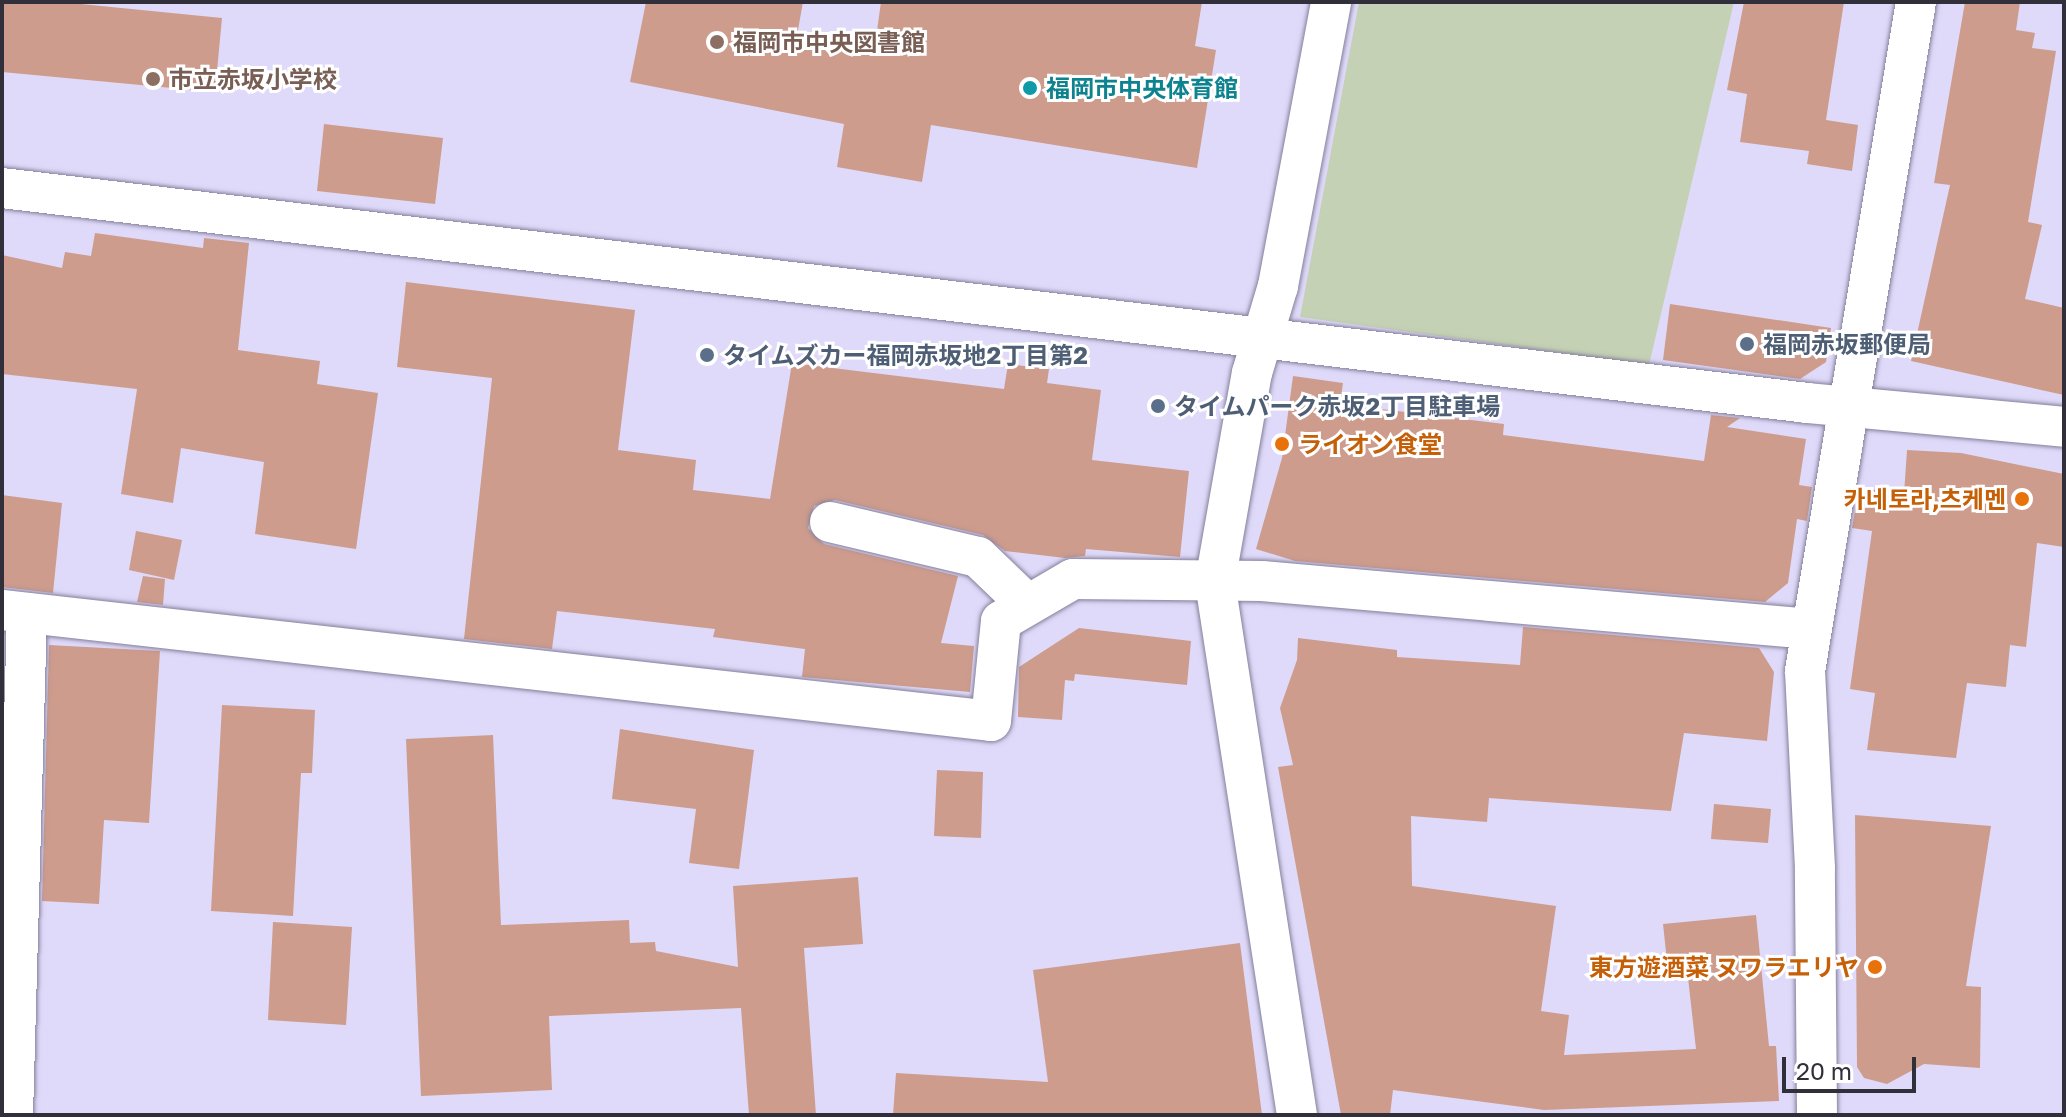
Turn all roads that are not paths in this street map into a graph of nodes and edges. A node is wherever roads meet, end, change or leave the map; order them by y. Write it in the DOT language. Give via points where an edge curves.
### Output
graph roads {
  1 [pos="1331,2"];
  2 [pos="1916,2"];
  3 [pos="2,188"];
  4 [pos="1263,338"];
  5 [pos="1849,408"];
  6 [pos="2064,427"];
  7 [pos="830,522"];
  8 [pos="1215,582"];
  9 [pos="1028,605"];
  10 [pos="15,611"];
  11 [pos="1811,629"];
  12 [pos="13,1115"];
  13 [pos="1297,1115"];
  14 [pos="1817,1115"];
  1 -- 4 [label="street" via="1278,286"];
  2 -- 5 [label="street"];
  3 -- 4 [label="street"];
  4 -- 5 [label="street"];
  4 -- 8 [label="street" via="1252,373"];
  5 -- 6 [label="street"];
  5 -- 11 [label="street"];
  7 -- 9 [label="street" via="978,557"];
  8 -- 9 [label="street" via="1073,579"];
  8 -- 11 [label="street" via="1262,581"];
  8 -- 13 [label="street"];
  9 -- 10 [label="street" via="1001,621 991,721"];
  10 -- 12 [label="street"];
  11 -- 14 [label="street" via="1805,671 1815,868"];
}
